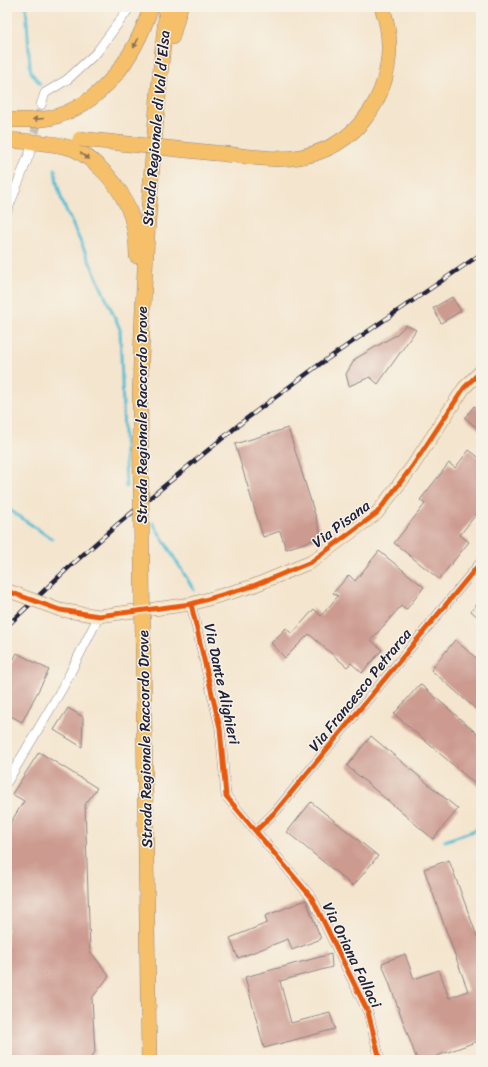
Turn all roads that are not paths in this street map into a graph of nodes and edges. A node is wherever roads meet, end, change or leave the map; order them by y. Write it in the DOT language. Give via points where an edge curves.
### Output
graph roads {
  1 [pos="128,7"];
  2 [pos="151,7"];
  3 [pos="167,7"];
  4 [pos="180,7"];
  5 [pos="382,7"];
  6 [pos="41,105"];
  7 [pos="7,120"];
  8 [pos="7,132"];
  9 [pos="7,140"];
  10 [pos="32,147"];
  11 [pos="7,211"];
  12 [pos="141,250"];
  13 [pos="481,371"];
  14 [pos="481,562"];
  15 [pos="8,591"];
  16 [pos="191,604"];
  17 [pos="154,609"];
  18 [pos="135,611"];
  19 [pos="99,616"];
  20 [pos="7,782"];
  21 [pos="256,831"];
  22 [pos="149,1060"];
  23 [pos="380,1060"];
  1 -- 6 [label="street" via="97,52 68,79 45,93"];
  2 -- 7 [label="main road, one-way" via="130,54 116,75 97,94 57,116"];
  3 -- 12 [label="main road, Strada Regionale di Val d'Elsa"];
  4 -- 12 [label="main road" via="172,40 154,216"];
  5 -- 8 [label="main road, bridge" via="390,39 390,55 380,94 373,107 364,120 330,147 300,157 274,158 215,153"];
  9 -- 12 [label="main road, one-way" via="68,148 85,155 96,164 113,181 126,203"];
  10 -- 11 [label="street"];
  12 -- 22 [label="main road, Strada Regionale Raccordo Drove, bridge" via="134,358 140,403"];
  13 -- 16 [label="street, Via Pisana" via="464,388 412,467 377,513 311,562 253,586"];
  14 -- 21 [label="street, Via Francesco Petrarca" via="276,811"];
  15 -- 19 [label="street, bridge" via="60,610"];
  16 -- 17 [label="street, Via Pisana"];
  16 -- 21 [label="street, Via Dante Alighieri" via="220,728 226,796"];
  18 -- 19 [label="street"];
  19 -- 20 [label="street" via="63,687"];
  21 -- 23 [label="street, Via Oriana Fallaci" via="312,898 368,1012"];
}
